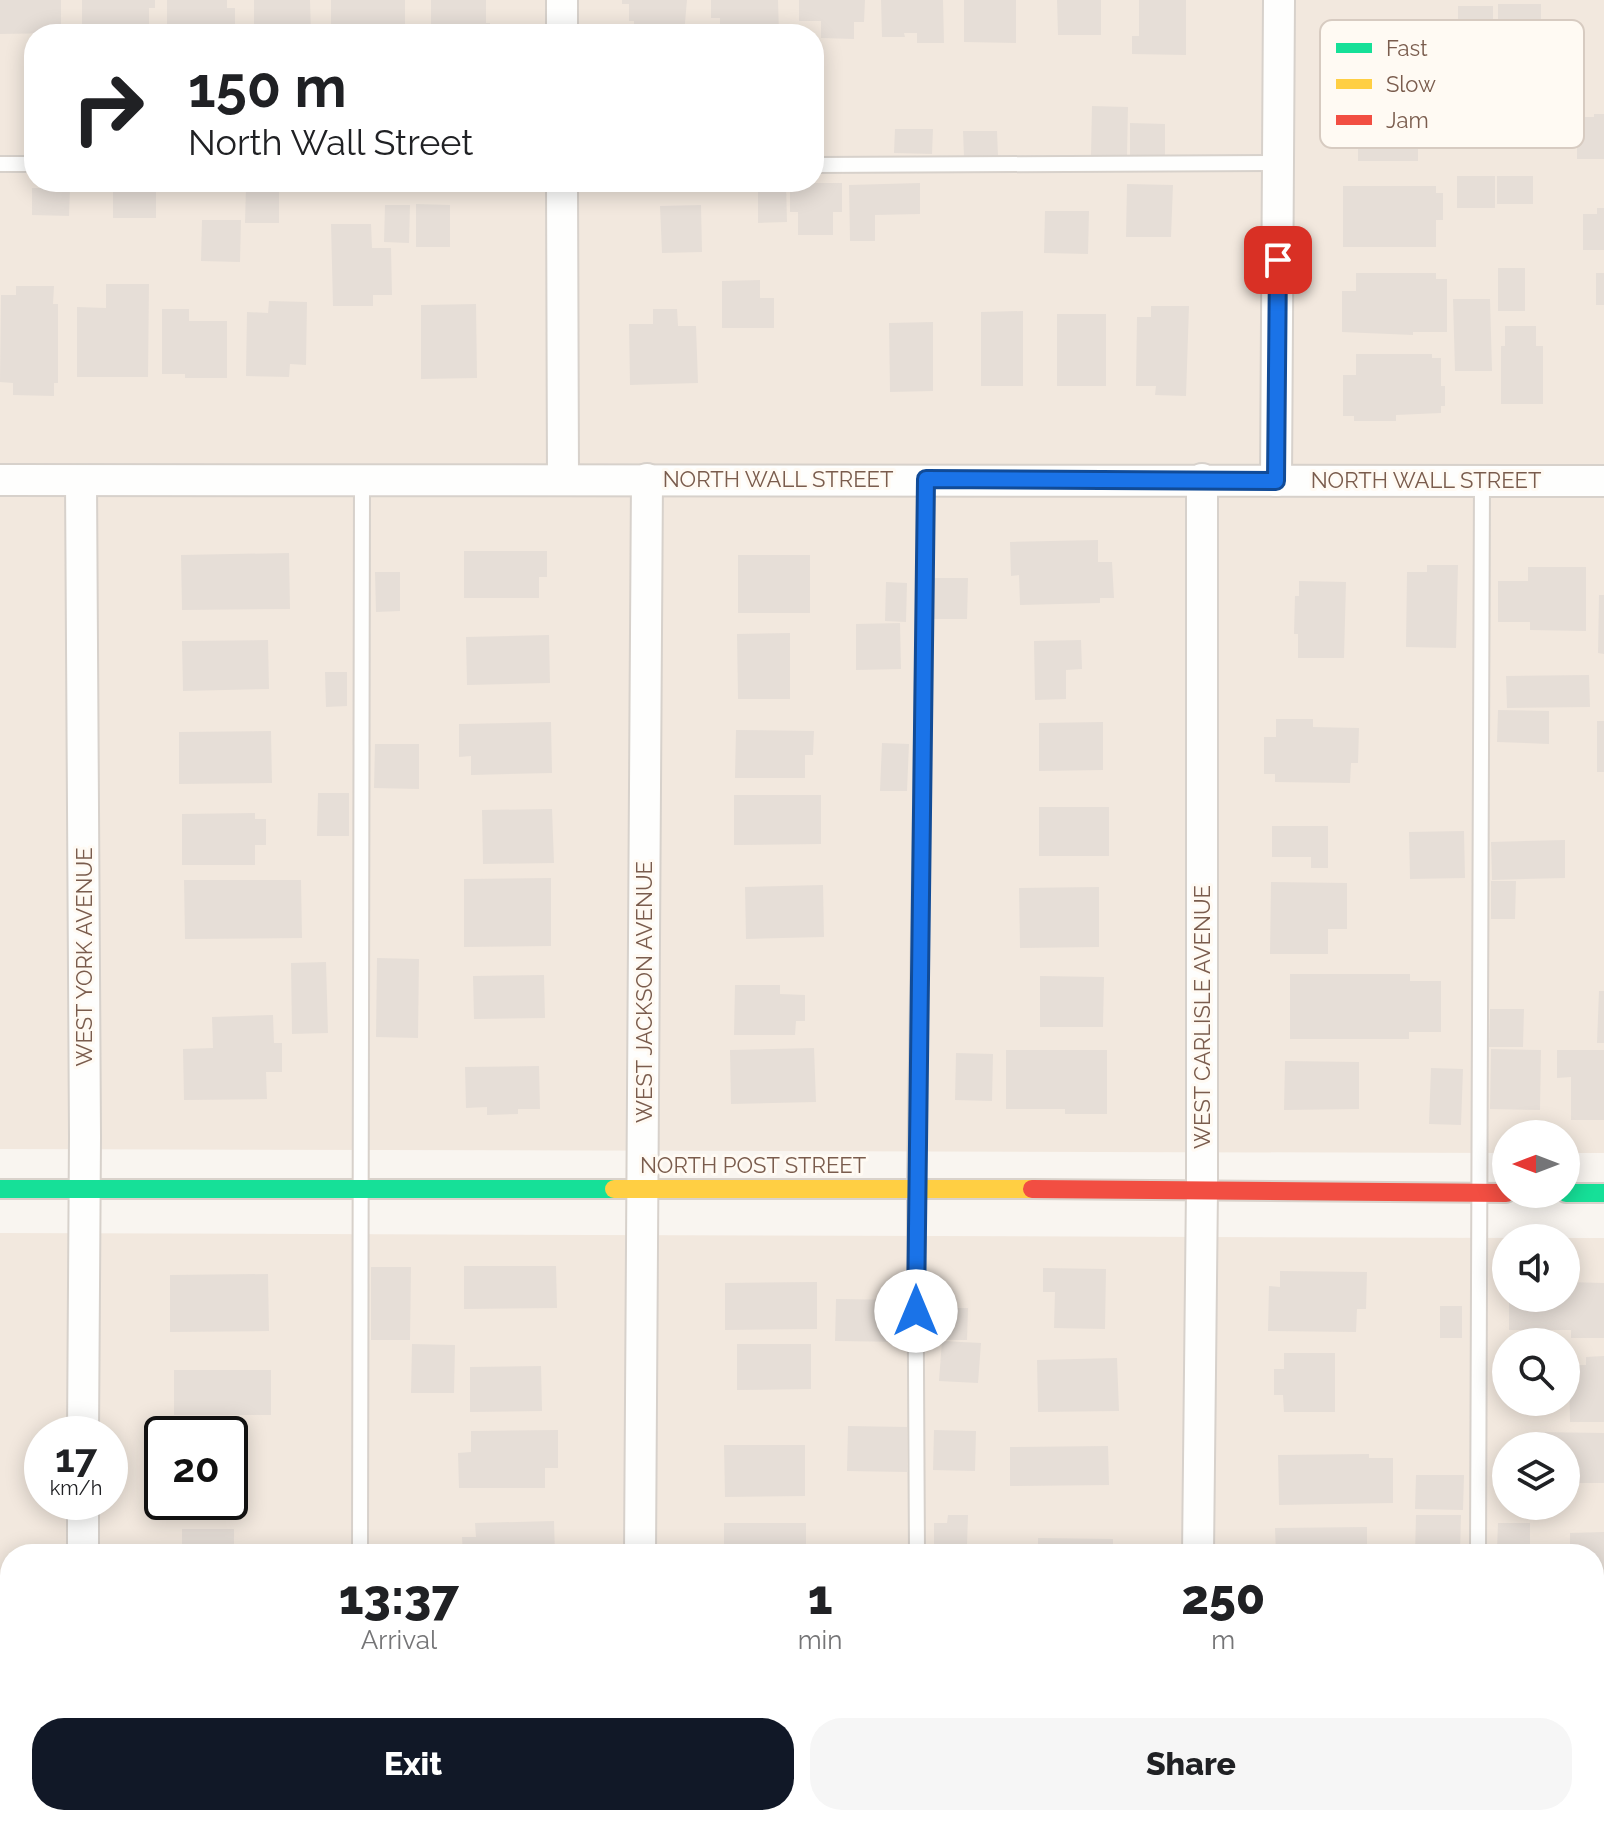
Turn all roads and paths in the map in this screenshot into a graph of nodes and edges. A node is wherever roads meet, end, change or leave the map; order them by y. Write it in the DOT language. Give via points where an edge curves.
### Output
graph roads {
  1 [pos="562,0"];
  2 [pos="1279,0"];
  3 [pos="562,24"];
  4 [pos="1278,163"];
  5 [pos="0,164"];
  6 [pos="24,164"];
  7 [pos="824,165"];
  8 [pos="562,192"];
  9 [pos="563,479"];
  10 [pos="647,479"];
  11 [pos="926,479"];
  12 [pos="1202,479"];
  13 [pos="0,480"];
  14 [pos="1482,480"];
  15 [pos="81,481"];
  16 [pos="362,481"];
  17 [pos="1276,481"];
  18 [pos="1604,481"];
  19 [pos="643,1188"];
  20 [pos="0,1189"];
  21 [pos="85,1189"];
  22 [pos="362,1189"];
  23 [pos="915,1189"];
  24 [pos="1202,1189"];
  25 [pos="1480,1193"];
  26 [pos="1492,1193"];
  27 [pos="1580,1193"];
  28 [pos="1604,1193"];
  29 [pos="83,1416"];
  30 [pos="83,1520"];
  31 [pos="83,1544"];
  32 [pos="360,1544"];
  33 [pos="640,1544"];
  34 [pos="917,1544"];
  35 [pos="1198,1544"];
  36 [pos="1478,1544"];
  1 -- 3 [label="street"];
  2 -- 4 [label="street"];
  4 -- 7 [label="lane"];
  4 -- 17 [label="street"];
  5 -- 6 [label="lane"];
  8 -- 9 [label="street"];
  9 -- 10 [label="street, NORTH WALL STREET"];
  9 -- 16 [label="street, NORTH WALL STREET"];
  10 -- 11 [label="street, NORTH WALL STREET"];
  10 -- 19 [label="street, WEST JACKSON AVENUE"];
  11 -- 12 [label="street, NORTH WALL STREET"];
  11 -- 23 [label="lane"];
  12 -- 17 [label="street, NORTH WALL STREET"];
  12 -- 24 [label="street, WEST CARLISLE AVENUE"];
  13 -- 15 [label="street, NORTH WALL STREET"];
  14 -- 17 [label="street, NORTH WALL STREET"];
  14 -- 18 [label="street, NORTH WALL STREET"];
  14 -- 25 [label="lane"];
  15 -- 16 [label="street, NORTH WALL STREET"];
  15 -- 21 [label="street, WEST YORK AVENUE"];
  16 -- 22 [label="lane"];
  19 -- 22 [label="street, NORTH POST STREET"];
  19 -- 23 [label="street, NORTH POST STREET"];
  19 -- 33 [label="street, WEST JACKSON AVENUE"];
  20 -- 21 [label="street, NORTH POST STREET"];
  21 -- 22 [label="street, NORTH POST STREET"];
  21 -- 29 [label="street, WEST YORK AVENUE"];
  22 -- 32 [label="lane"];
  23 -- 24 [label="street, NORTH POST STREET"];
  23 -- 34 [label="lane"];
  24 -- 25 [label="street, NORTH POST STREET"];
  24 -- 35 [label="street, WEST CARLISLE AVENUE"];
  25 -- 26 [label="street, NORTH POST STREET"];
  25 -- 36 [label="lane"];
  27 -- 28 [label="street"];
  30 -- 31 [label="street"];
}
